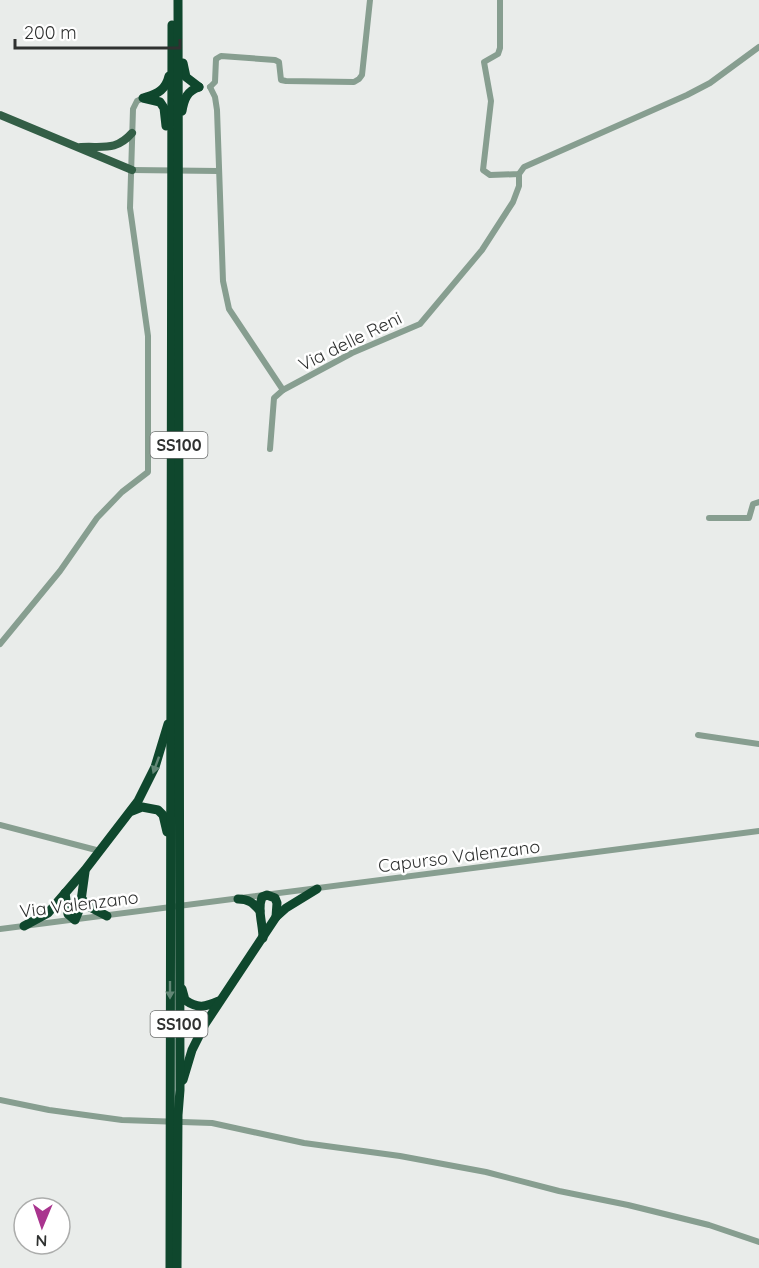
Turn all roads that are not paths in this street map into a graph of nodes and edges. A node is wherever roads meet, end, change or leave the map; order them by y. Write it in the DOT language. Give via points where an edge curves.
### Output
graph roads {
  1 [pos="173,0"];
  2 [pos="178,0"];
  3 [pos="369,0"];
  4 [pos="500,0"];
  5 [pos="759,47"];
  6 [pos="179,48"];
  7 [pos="172,67"];
  8 [pos="199,87"];
  9 [pos="210,87"];
  10 [pos="143,98"];
  11 [pos="0,115"];
  12 [pos="132,133"];
  13 [pos="178,133"];
  14 [pos="76,147"];
  15 [pos="171,147"];
  16 [pos="132,170"];
  17 [pos="218,171"];
  18 [pos="519,174"];
  19 [pos="283,390"];
  20 [pos="270,449"];
  21 [pos="759,502"];
  22 [pos="709,518"];
  23 [pos="0,644"];
  24 [pos="171,713"];
  25 [pos="698,735"];
  26 [pos="759,744"];
  27 [pos="130,812"];
  28 [pos="0,825"];
  29 [pos="759,831"];
  30 [pos="100,850"];
  31 [pos="85,870"];
  32 [pos="171,870"];
  33 [pos="317,889"];
  34 [pos="175,890"];
  35 [pos="65,893"];
  36 [pos="267,895"];
  37 [pos="82,899"];
  38 [pos="238,899"];
  39 [pos="162,909"];
  40 [pos="260,911"];
  41 [pos="107,916"];
  42 [pos="276,917"];
  43 [pos="75,920"];
  44 [pos="24,926"];
  45 [pos="0,929"];
  46 [pos="176,935"];
  47 [pos="263,938"];
  48 [pos="219,1001"];
  49 [pos="180,1090"];
  50 [pos="0,1100"];
  51 [pos="174,1115"];
  52 [pos="175,1136"];
  53 [pos="759,1242"];
  54 [pos="170,1268"];
  55 [pos="177,1268"];
  1 -- 7 [label="highway, SS100"];
  2 -- 6 [label="highway, SS100"];
  3 -- 9 [label="street" via="362,75 354,82 286,81 281,80 279,62 275,60 221,56 216,59 215,82"];
  4 -- 18 [label="street" via="500,48 498,54 484,62 491,101 483,170 490,175"];
  5 -- 18 [label="street" via="710,83 524,167"];
  6 -- 8 [label="highway, SS100" via="186,77"];
  6 -- 13 [label="highway, SS100"];
  7 -- 10 [label="highway, SS100" via="163,89"];
  7 -- 15 [label="highway, SS100"];
  8 -- 9 [label="street"];
  8 -- 13 [label="highway, SS100" via="186,97"];
  9 -- 17 [label="street" via="217,110"];
  10 -- 12 [label="street" via="133,109"];
  10 -- 15 [label="highway, SS100" via="160,102 164,108"];
  11 -- 14 [label="main road"];
  12 -- 14 [label="main road" via="123,143 113,146"];
  12 -- 16 [label="street"];
  13 -- 34 [label="highway, SS100"];
  14 -- 16 [label="main road"];
  15 -- 24 [label="highway, SS100"];
  16 -- 17 [label="street"];
  16 -- 23 [label="street" via="130,208 148,336 148,472 97,518 60,571"];
  17 -- 19 [label="street" via="223,281 229,309"];
  18 -- 19 [label="street, Via delle Reni" via="513,202 482,250 420,324 352,353"];
  19 -- 20 [label="street, Via delle Reni" via="274,398"];
  21 -- 22 [label="street" via="753,504 749,518"];
  24 -- 27 [label="highway, SS100, one-way" via="155,766"];
  24 -- 32 [label="highway, SS100"];
  25 -- 26 [label="street"];
  27 -- 30 [label="highway, SS100"];
  27 -- 32 [label="highway" via="151,807 163,815"];
  28 -- 30 [label="street"];
  29 -- 33 [label="street, Capurso Valenzano"];
  30 -- 31 [label="highway, SS100"];
  31 -- 35 [label="highway, SS100"];
  31 -- 37 [label="highway"];
  32 -- 34 [label="highway, SS100"];
  33 -- 36 [label="street, Capurso Valenzano"];
  33 -- 42 [label="highway, SS100"];
  34 -- 46 [label="highway, SS100"];
  35 -- 43 [label="highway" via="68,914"];
  35 -- 44 [label="highway, SS100" via="48,913"];
  36 -- 38 [label="street, Capurso Valenzano"];
  36 -- 40 [label="highway" via="262,897"];
  36 -- 42 [label="highway" via="277,903"];
  37 -- 41 [label="highway"];
  37 -- 43 [label="highway"];
  38 -- 39 [label="street, Capurso Valenzano"];
  38 -- 40 [label="highway" via="247,899"];
  39 -- 41 [label="street, Via Valenzano"];
  40 -- 47 [label="highway"];
  41 -- 43 [label="street, Via Valenzano"];
  42 -- 47 [label="highway, SS100"];
  43 -- 44 [label="street, Via Valenzano"];
  44 -- 45 [label="street, Via Valenzano"];
  46 -- 48 [label="highway, SS100" via="185,1000 203,1008"];
  46 -- 49 [label="highway, SS100"];
  46 -- 51 [label="highway, SS100, one-way"];
  47 -- 48 [label="highway, SS100"];
  48 -- 49 [label="highway, SS100" via="192,1050"];
  49 -- 51 [label="highway, SS100"];
  50 -- 53 [label="street" via="122,1120 212,1123 304,1143 486,1172 709,1225"];
  51 -- 52 [label="highway, SS100"];
  52 -- 54 [label="highway, SS100"];
  52 -- 55 [label="highway, SS100"];
}
